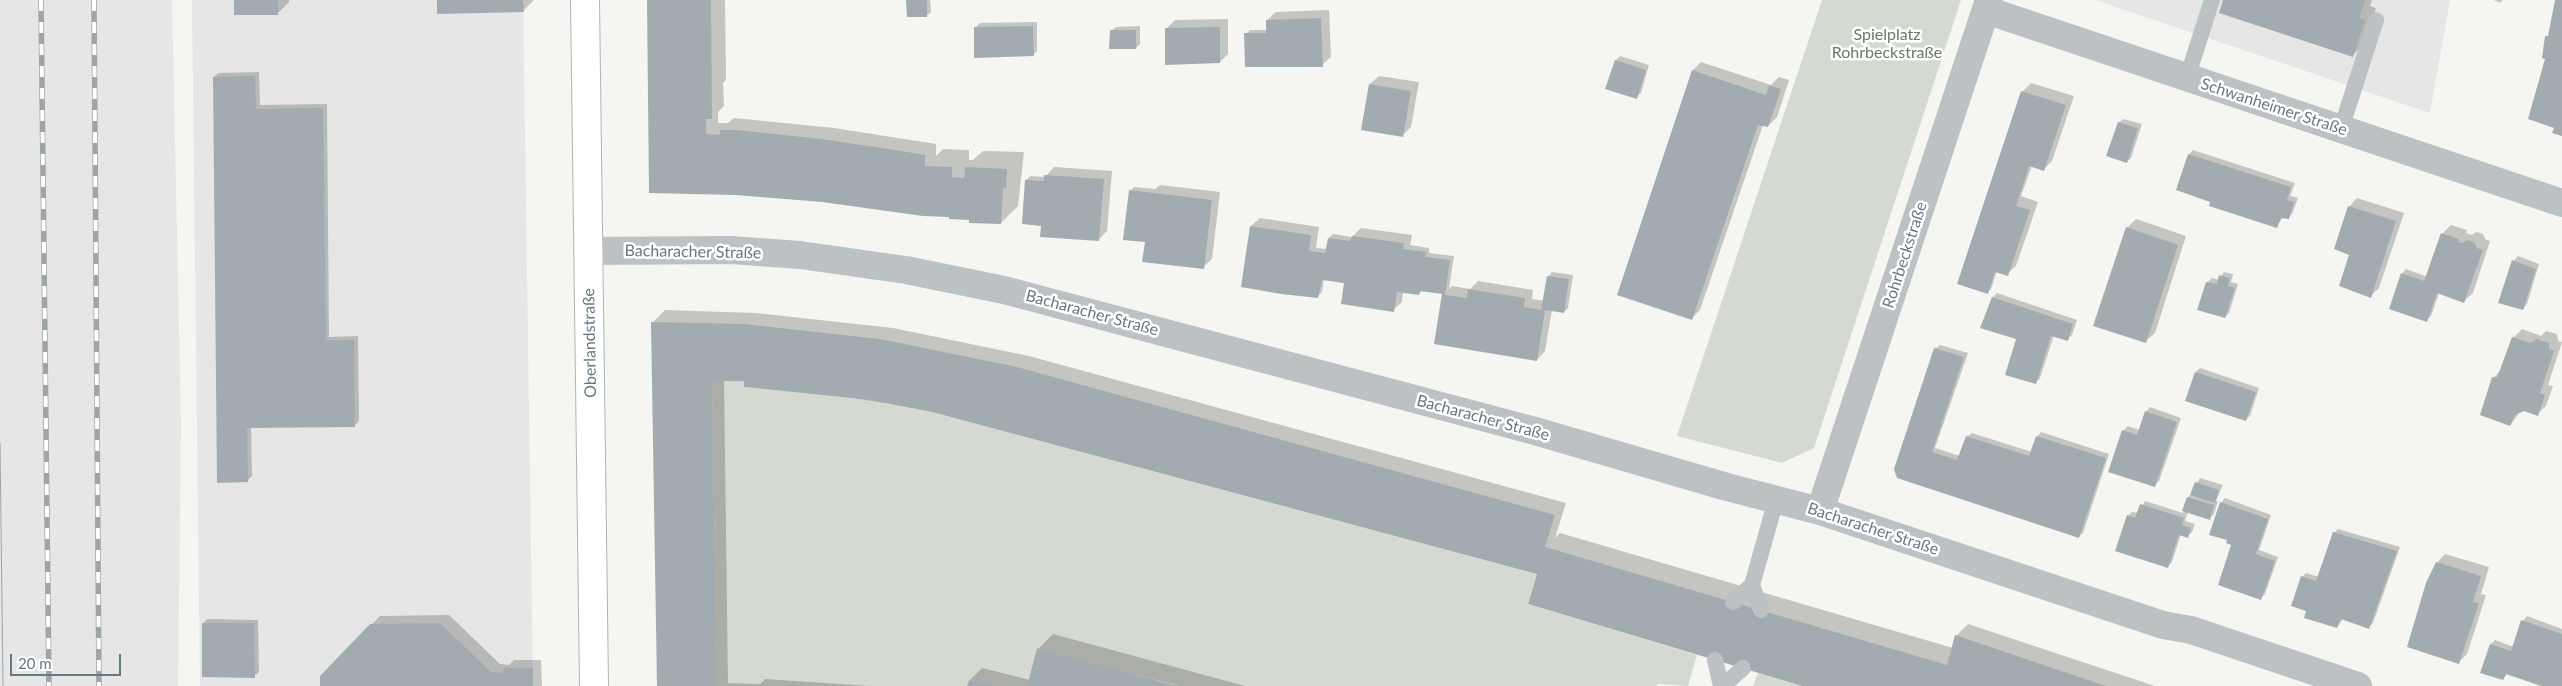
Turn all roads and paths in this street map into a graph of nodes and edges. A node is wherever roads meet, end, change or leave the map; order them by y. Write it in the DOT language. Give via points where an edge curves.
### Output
graph roads {
  1 [pos="585,0"];
  2 [pos="2212,0"];
  3 [pos="1988,5"];
  4 [pos="2376,20"];
  5 [pos="2187,78"];
  6 [pos="2341,129"];
  7 [pos="2562,203"];
  8 [pos="588,251"];
  9 [pos="1776,500"];
  10 [pos="1820,510"];
  11 [pos="1752,585"];
  12 [pos="1733,602"];
  13 [pos="1761,610"];
  14 [pos="1715,660"];
  15 [pos="1743,668"];
  16 [pos="594,686"];
  17 [pos="1722,686"];
  18 [pos="2358,686"];
  1 -- 8 [label="street, Oberlandstraße"];
  2 -- 5 [label="lane"];
  3 -- 5 [label="street, Schwanheimer Straße"];
  3 -- 10 [label="street, Rohrbeckstraße"];
  4 -- 6 [label="lane"];
  5 -- 6 [label="street, Schwanheimer Straße"];
  6 -- 7 [label="street, Schwanheimer Straße"];
  8 -- 9 [label="street, Bacharacher Straße" via="731,250 770,253 845,260 960,280 1293,366"];
  8 -- 16 [label="street, Oberlandstraße"];
  9 -- 10 [label="street, Bacharacher Straße"];
  9 -- 11 [label="lane"];
  10 -- 18 [label="street, Bacharacher Straße" via="2162,625 2191,630"];
  11 -- 12 [label="lane"];
  11 -- 13 [label="lane"];
  14 -- 17 [label="lane"];
  15 -- 17 [label="lane"];
}
